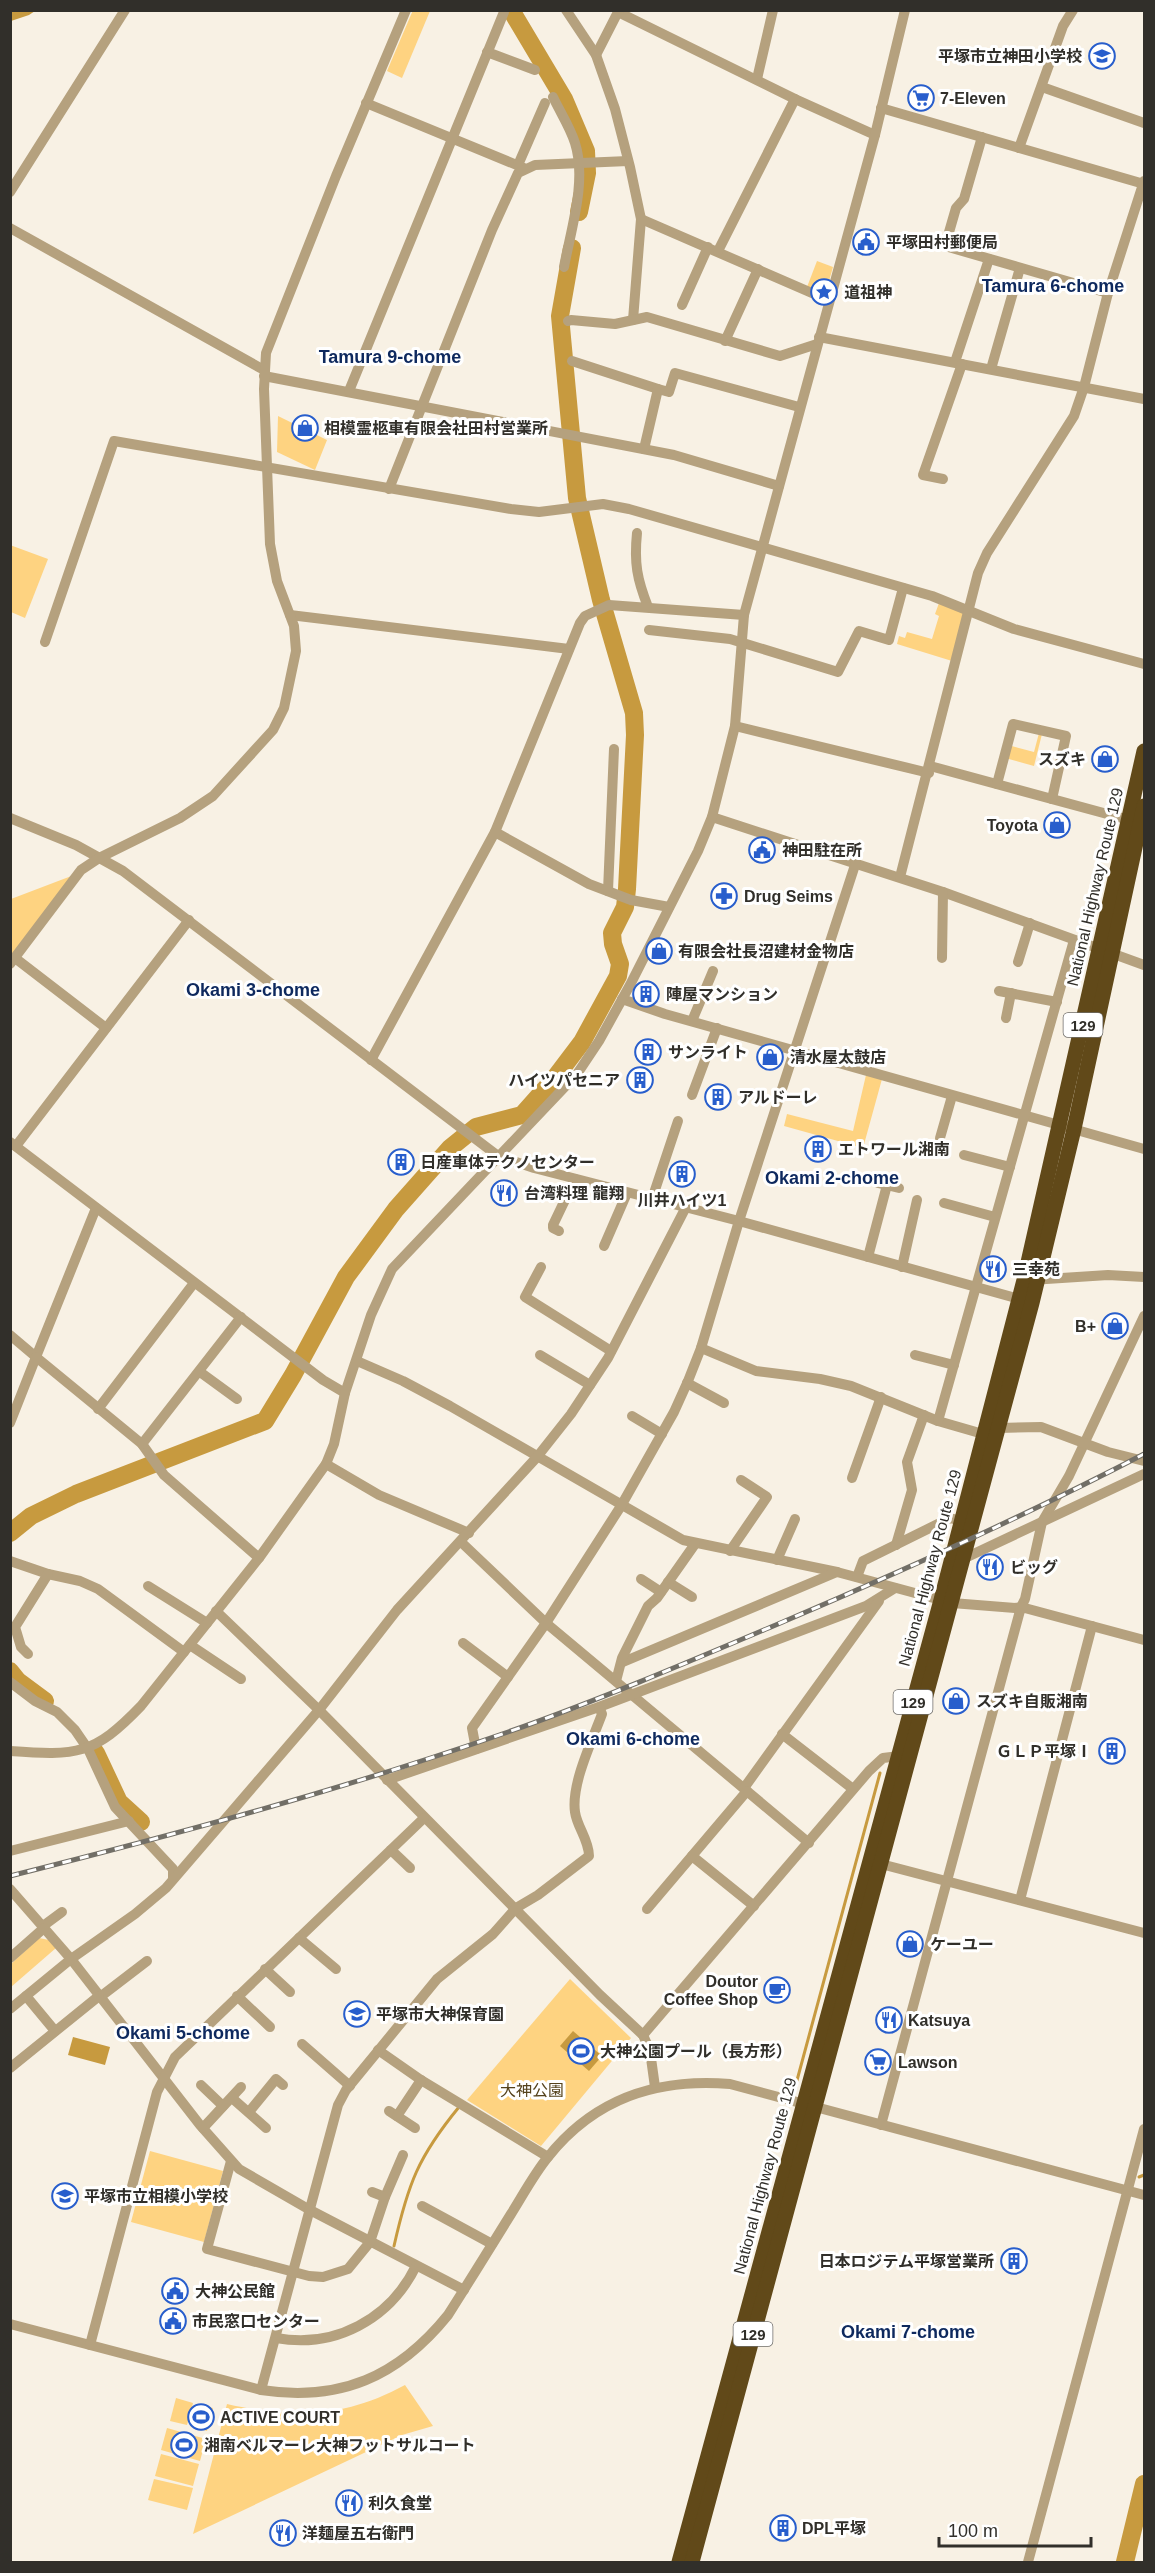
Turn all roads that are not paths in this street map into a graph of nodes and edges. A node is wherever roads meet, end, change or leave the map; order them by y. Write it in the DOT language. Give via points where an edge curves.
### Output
graph roads {
  1 [pos="125,10"];
  2 [pos="406,10"];
  3 [pos="566,10"];
  4 [pos="773,10"];
  5 [pos="905,10"];
  6 [pos="1073,10"];
  7 [pos="618,11"];
  8 [pos="504,12"];
  9 [pos="487,52"];
  10 [pos="596,55"];
  11 [pos="535,70"];
  12 [pos="757,79"];
  13 [pos="1042,87"];
  14 [pos="795,99"];
  15 [pos="366,103"];
  16 [pos="882,108"];
  17 [pos="1144,123"];
  18 [pos="875,135"];
  19 [pos="453,137"];
  20 [pos="982,137"];
  21 [pos="1019,148"];
  22 [pos="628,161"];
  23 [pos="579,163"];
  24 [pos="521,167"];
  25 [pos="1144,183"];
  26 [pos="10,192"];
  27 [pos="641,219"];
  28 [pos="10,228"];
  29 [pos="713,249"];
  30 [pos="989,259"];
  31 [pos="564,267"];
  32 [pos="1020,268"];
  33 [pos="758,269"];
  34 [pos="1108,293"];
  35 [pos="828,300"];
  36 [pos="682,305"];
  37 [pos="633,320"];
  38 [pos="568,321"];
  39 [pos="818,340"];
  40 [pos="725,341"];
  41 [pos="572,361"];
  42 [pos="959,363"];
  43 [pos="991,369"];
  44 [pos="264,373"];
  45 [pos="1084,387"];
  46 [pos="658,390"];
  47 [pos="349,391"];
  48 [pos="1144,399"];
  49 [pos="424,406"];
  50 [pos="800,407"];
  51 [pos="644,449"];
  52 [pos="266,467"];
  53 [pos="944,480"];
  54 [pos="779,486"];
  55 [pos="389,489"];
  56 [pos="638,533"];
  57 [pos="762,548"];
  58 [pos="903,588"];
  59 [pos="648,607"];
  60 [pos="970,610"];
  61 [pos="290,615"];
  62 [pos="744,615"];
  63 [pos="649,630"];
  64 [pos="45,642"];
  65 [pos="742,642"];
  66 [pos="569,648"];
  67 [pos="1144,664"];
  68 [pos="735,726"];
  69 [pos="614,749"];
  70 [pos="1144,751"];
  71 [pos="930,770"];
  72 [pos="997,784"];
  73 [pos="1052,799"];
  74 [pos="1144,806"];
  75 [pos="712,817"];
  76 [pos="10,818"];
  77 [pos="1138,822"];
  78 [pos="495,832"];
  79 [pos="99,858"];
  80 [pos="856,862"];
  81 [pos="900,877"];
  82 [pos="608,891"];
  83 [pos="943,892"];
  84 [pos="669,907"];
  85 [pos="189,920"];
  86 [pos="1030,923"];
  87 [pos="1074,940"];
  88 [pos="1106,951"];
  89 [pos="942,958"];
  90 [pos="13,961"];
  91 [pos="1018,962"];
  92 [pos="1144,965"];
  93 [pos="713,970"];
  94 [pos="622,999"];
  95 [pos="1057,1002"];
  96 [pos="1006,1018"];
  97 [pos="692,1022"];
  98 [pos="106,1028"];
  99 [pos="717,1028"];
  100 [pos="796,1049"];
  101 [pos="370,1060"];
  102 [pos="692,1095"];
  103 [pos="952,1096"];
  104 [pos="1024,1117"];
  105 [pos="678,1121"];
  106 [pos="1067,1127"];
  107 [pos="939,1138"];
  108 [pos="13,1144"];
  109 [pos="1144,1149"];
  110 [pos="964,1155"];
  111 [pos="498,1156"];
  112 [pos="1010,1167"];
  113 [pos="575,1179"];
  114 [pos="899,1188"];
  115 [pos="627,1192"];
  116 [pos="652,1199"];
  117 [pos="917,1200"];
  118 [pos="944,1203"];
  119 [pos="96,1208"];
  120 [pos="686,1208"];
  121 [pos="995,1217"];
  122 [pos="739,1221"];
  123 [pos="553,1225"];
  124 [pos="604,1246"];
  125 [pos="868,1257"];
  126 [pos="902,1267"];
  127 [pos="535,1271"];
  128 [pos="1144,1277"];
  129 [pos="1031,1280"];
  130 [pos="194,1283"];
  131 [pos="975,1288"];
  132 [pos="1025,1301"];
  133 [pos="1144,1316"];
  134 [pos="241,1317"];
  135 [pos="10,1335"];
  136 [pos="701,1348"];
  137 [pos="611,1351"];
  138 [pos="540,1355"];
  139 [pos="915,1355"];
  140 [pos="36,1357"];
  141 [pos="357,1361"];
  142 [pos="954,1365"];
  143 [pos="200,1372"];
  144 [pos="687,1383"];
  145 [pos="590,1384"];
  146 [pos="345,1393"];
  147 [pos="880,1397"];
  148 [pos="237,1399"];
  149 [pos="724,1403"];
  150 [pos="98,1409"];
  151 [pos="924,1414"];
  152 [pos="632,1416"];
  153 [pos="938,1421"];
  154 [pos="10,1423"];
  155 [pos="999,1428"];
  156 [pos="662,1434"];
  157 [pos="984,1434"];
  158 [pos="1084,1443"];
  159 [pos="142,1444"];
  160 [pos="537,1457"];
  161 [pos="1144,1461"];
  162 [pos="326,1464"];
  163 [pos="851,1470"];
  164 [pos="1144,1474"];
  165 [pos="748,1481"];
  166 [pos="621,1506"];
  167 [pos="795,1520"];
  168 [pos="961,1521"];
  169 [pos="1042,1522"];
  170 [pos="469,1533"];
  171 [pos="461,1542"];
  172 [pos="695,1544"];
  173 [pos="896,1545"];
  174 [pos="730,1551"];
  175 [pos="259,1558"];
  176 [pos="964,1558"];
  177 [pos="777,1560"];
  178 [pos="10,1561"];
  179 [pos="837,1572"];
  180 [pos="48,1574"];
  181 [pos="857,1577"];
  182 [pos="641,1579"];
  183 [pos="668,1582"];
  184 [pos="148,1586"];
  185 [pos="895,1588"];
  186 [pos="661,1592"];
  187 [pos="692,1597"];
  188 [pos="880,1599"];
  189 [pos="946,1601"];
  190 [pos="1020,1607"];
  191 [pos="216,1611"];
  192 [pos="207,1623"];
  193 [pos="546,1623"];
  194 [pos="1092,1626"];
  195 [pos="1144,1640"];
  196 [pos="463,1643"];
  197 [pos="187,1648"];
  198 [pos="21,1652"];
  199 [pos="623,1662"];
  200 [pos="508,1677"];
  201 [pos="241,1679"];
  202 [pos="616,1681"];
  203 [pos="10,1682"];
  204 [pos="632,1695"];
  205 [pos="599,1707"];
  206 [pos="319,1710"];
  207 [pos="782,1734"];
  208 [pos="88,1749"];
  209 [pos="476,1749"];
  210 [pos="10,1752"];
  211 [pos="899,1755"];
  212 [pos="387,1780"];
  213 [pos="745,1790"];
  214 [pos="853,1790"];
  215 [pos="424,1818"];
  216 [pos="129,1821"];
  217 [pos="808,1843"];
  218 [pos="391,1850"];
  219 [pos="10,1851"];
  220 [pos="692,1856"];
  221 [pos="880,1864"];
  222 [pos="410,1868"];
  223 [pos="173,1878"];
  224 [pos="946,1881"];
  225 [pos="11,1890"];
  226 [pos="1020,1900"];
  227 [pos="754,1906"];
  228 [pos="516,1908"];
  229 [pos="647,1908"];
  230 [pos="62,1912"];
  231 [pos="43,1927"];
  232 [pos="1144,1933"];
  233 [pos="299,1938"];
  234 [pos="10,1958"];
  235 [pos="71,1959"];
  236 [pos="140,1963"];
  237 [pos="265,1969"];
  238 [pos="336,1969"];
  239 [pos="291,1992"];
  240 [pos="26,1996"];
  241 [pos="237,1996"];
  242 [pos="99,1997"];
  243 [pos="10,2009"];
  244 [pos="270,2028"];
  245 [pos="55,2031"];
  246 [pos="643,2035"];
  247 [pos="378,2050"];
  248 [pos="306,2051"];
  249 [pos="10,2068"];
  250 [pos="163,2077"];
  251 [pos="420,2080"];
  252 [pos="201,2085"];
  253 [pos="283,2085"];
  254 [pos="350,2086"];
  255 [pos="241,2087"];
  256 [pos="655,2087"];
  257 [pos="232,2098"];
  258 [pos="809,2104"];
  259 [pos="223,2106"];
  260 [pos="249,2112"];
  261 [pos="881,2125"];
  262 [pos="203,2128"];
  263 [pos="266,2128"];
  264 [pos="415,2128"];
  265 [pos="1144,2129"];
  266 [pos="403,2155"];
  267 [pos="548,2157"];
  268 [pos="231,2161"];
  269 [pos="1128,2191"];
  270 [pos="372,2192"];
  271 [pos="1144,2195"];
  272 [pos="385,2198"];
  273 [pos="422,2206"];
  274 [pos="310,2210"];
  275 [pos="370,2242"];
  276 [pos="492,2244"];
  277 [pos="416,2266"];
  278 [pos="294,2272"];
  279 [pos="464,2290"];
  280 [pos="10,2324"];
  281 [pos="276,2338"];
  282 [pos="90,2345"];
  283 [pos="261,2390"];
  284 [pos="679,2562"];
  285 [pos="692,2562"];
  286 [pos="1029,2562"];
  1 -- 26 [label="street"];
  2 -- 15 [label="street"];
  3 -- 10 [label="street"];
  4 -- 12 [label="street"];
  5 -- 16 [label="street"];
  6 -- 13 [label="street" via="1063,26"];
  7 -- 10 [label="street"];
  7 -- 12 [label="street"];
  8 -- 9 [label="street"];
  9 -- 11 [label="street"];
  9 -- 19 [label="street"];
  10 -- 22 [label="street"];
  12 -- 14 [label="street"];
  13 -- 17 [label="street"];
  13 -- 21 [label="street"];
  14 -- 18 [label="street"];
  14 -- 29 [label="street"];
  15 -- 19 [label="street"];
  15 -- 44 [label="street" via="270,342"];
  16 -- 18 [label="street"];
  16 -- 20 [label="street"];
  18 -- 35 [label="street"];
  19 -- 24 [label="street"];
  19 -- 47 [label="street"];
  20 -- 21 [label="street"];
  20 -- 30 [label="street" via="945,246"];
  21 -- 25 [label="street"];
  22 -- 23 [label="street"];
  22 -- 27 [label="street"];
  23 -- 24 [label="street"];
  23 -- 24 [label="street" via="575,142 549,100"];
  23 -- 31 [label="street" via="579,186"];
  24 -- 49 [label="street" via="502,204"];
  25 -- 34 [label="street"];
  27 -- 29 [label="street"];
  27 -- 37 [label="street"];
  28 -- 44 [label="street"];
  29 -- 33 [label="street"];
  29 -- 36 [label="street"];
  30 -- 32 [label="street"];
  30 -- 42 [label="street"];
  32 -- 34 [label="street"];
  32 -- 43 [label="street"];
  33 -- 35 [label="street"];
  33 -- 40 [label="street"];
  34 -- 45 [label="street"];
  35 -- 39 [label="street"];
  37 -- 38 [label="street" via="615,324"];
  37 -- 40 [label="street" via="647,317"];
  39 -- 40 [label="street" via="780,356"];
  39 -- 42 [label="street"];
  39 -- 50 [label="street"];
  41 -- 46 [label="street"];
  42 -- 43 [label="street"];
  42 -- 53 [label="street" via="923,475"];
  43 -- 45 [label="street"];
  44 -- 47 [label="street"];
  44 -- 52 [label="street"];
  45 -- 48 [label="street"];
  45 -- 60 [label="street" via="1066,431 987,553"];
  46 -- 50 [label="street" via="669,392 675,373"];
  46 -- 51 [label="street"];
  47 -- 49 [label="street"];
  49 -- 51 [label="street"];
  49 -- 55 [label="street"];
  50 -- 54 [label="street"];
  51 -- 54 [label="street"];
  52 -- 55 [label="street"];
  52 -- 61 [label="street" via="272,561"];
  52 -- 64 [label="street" via="114,441"];
  54 -- 57 [label="street"];
  55 -- 57 [label="street" via="539,512 603,504"];
  56 -- 59 [label="street" via="637,577"];
  57 -- 58 [label="street"];
  57 -- 62 [label="street"];
  58 -- 60 [label="street"];
  58 -- 65 [label="street" via="889,640 859,631 838,672"];
  59 -- 62 [label="street"];
  59 -- 66 [label="street" via="609,605 597,609 585,616"];
  60 -- 67 [label="street" via="1014,629"];
  60 -- 71 [label="street"];
  61 -- 66 [label="street"];
  61 -- 79 [label="street" via="296,651 284,708 273,730 213,796 180,818"];
  62 -- 65 [label="street"];
  63 -- 65 [label="street"];
  65 -- 68 [label="street"];
  66 -- 78 [label="street"];
  68 -- 71 [label="street"];
  68 -- 75 [label="street"];
  69 -- 82 [label="street"];
  70 -- 77 [label="highway, National Highway Route 129 / 129"];
  71 -- 72 [label="street"];
  71 -- 81 [label="street"];
  72 -- 73 [label="street"];
  72 -- 73 [label="street" via="1013,724 1066,736"];
  73 -- 77 [label="street"];
  74 -- 77 [label="highway, National Highway Route 129 / 129"];
  75 -- 80 [label="street"];
  75 -- 84 [label="street"];
  76 -- 79 [label="street"];
  77 -- 88 [label="highway, National Highway Route 129 / 129"];
  78 -- 82 [label="street"];
  78 -- 101 [label="street"];
  79 -- 85 [label="street"];
  79 -- 90 [label="street" via="78,871"];
  80 -- 81 [label="street"];
  80 -- 100 [label="street"];
  81 -- 83 [label="street"];
  82 -- 84 [label="street"];
  83 -- 86 [label="street"];
  83 -- 89 [label="street"];
  84 -- 94 [label="street"];
  85 -- 98 [label="street"];
  85 -- 101 [label="street"];
  86 -- 87 [label="street"];
  86 -- 91 [label="street"];
  87 -- 88 [label="street"];
  87 -- 95 [label="street"];
  88 -- 92 [label="street"];
  88 -- 106 [label="highway, National Highway Route 129 / 129"];
  90 -- 98 [label="street"];
  93 -- 97 [label="street"];
  94 -- 97 [label="street"];
  94 -- 111 [label="street" via="577,1074"];
  95 -- 96 [label="street" via="1005,992"];
  95 -- 104 [label="street"];
  97 -- 99 [label="street"];
  98 -- 108 [label="street"];
  99 -- 100 [label="street"];
  99 -- 102 [label="street"];
  100 -- 103 [label="street"];
  100 -- 122 [label="street"];
  101 -- 111 [label="street"];
  103 -- 104 [label="street"];
  103 -- 107 [label="street"];
  104 -- 106 [label="street"];
  104 -- 112 [label="street"];
  105 -- 116 [label="street"];
  106 -- 109 [label="street"];
  106 -- 129 [label="highway, National Highway Route 129 / 129"];
  108 -- 119 [label="street"];
  110 -- 112 [label="street"];
  111 -- 113 [label="street"];
  111 -- 141 [label="street" via="392,1269 371,1315"];
  112 -- 121 [label="street"];
  113 -- 115 [label="street"];
  113 -- 123 [label="street"];
  114 -- 125 [label="street" via="882,1184 871,1225"];
  115 -- 116 [label="street"];
  115 -- 124 [label="street"];
  116 -- 120 [label="street"];
  117 -- 126 [label="street"];
  118 -- 121 [label="street"];
  119 -- 130 [label="street"];
  119 -- 140 [label="street"];
  120 -- 122 [label="street"];
  120 -- 137 [label="street"];
  121 -- 131 [label="street"];
  122 -- 125 [label="street"];
  122 -- 136 [label="street"];
  125 -- 126 [label="street"];
  126 -- 131 [label="street"];
  127 -- 137 [label="street" via="525,1297 568,1318"];
  128 -- 129 [label="street"];
  129 -- 132 [label="highway, National Highway Route 129 / 129"];
  130 -- 134 [label="street"];
  130 -- 150 [label="street"];
  131 -- 132 [label="street"];
  131 -- 142 [label="street"];
  132 -- 155 [label="highway, National Highway Route 129 / 129"];
  132 -- 157 [label="highway, National Highway Route 129 / 129"];
  133 -- 158 [label="street"];
  134 -- 143 [label="street"];
  134 -- 146 [label="street"];
  135 -- 140 [label="street"];
  136 -- 144 [label="street"];
  136 -- 147 [label="street" via="756,1371 820,1379"];
  137 -- 145 [label="street"];
  138 -- 145 [label="street"];
  139 -- 142 [label="street"];
  140 -- 150 [label="street"];
  140 -- 154 [label="street"];
  141 -- 146 [label="street"];
  141 -- 160 [label="street" via="450,1406"];
  142 -- 153 [label="street"];
  143 -- 148 [label="street"];
  143 -- 159 [label="street"];
  144 -- 149 [label="street"];
  144 -- 156 [label="street"];
  145 -- 160 [label="street"];
  146 -- 162 [label="street"];
  147 -- 151 [label="street"];
  147 -- 163 [label="street" via="874,1430"];
  150 -- 159 [label="street"];
  151 -- 153 [label="street"];
  151 -- 173 [label="street" via="907,1462 912,1490"];
  152 -- 156 [label="street"];
  153 -- 157 [label="street"];
  155 -- 158 [label="street" via="1041,1427"];
  155 -- 176 [label="highway, National Highway Route 129 / 129"];
  156 -- 166 [label="street"];
  157 -- 168 [label="highway, National Highway Route 129 / 129"];
  158 -- 161 [label="street"];
  158 -- 169 [label="street"];
  159 -- 175 [label="street" via="164,1475"];
  160 -- 166 [label="street"];
  160 -- 170 [label="street"];
  162 -- 170 [label="street" via="379,1495"];
  162 -- 175 [label="street"];
  164 -- 169 [label="street"];
  165 -- 174 [label="street" via="766,1497"];
  166 -- 172 [label="street"];
  166 -- 193 [label="street" via="603,1545"];
  167 -- 177 [label="street"];
  168 -- 173 [label="street" via="950,1518"];
  168 -- 189 [label="highway, National Highway Route 129 / 129"];
  169 -- 176 [label="street"];
  169 -- 190 [label="street"];
  170 -- 171 [label="street"];
  171 -- 193 [label="street"];
  171 -- 206 [label="street" via="397,1610"];
  172 -- 174 [label="street"];
  172 -- 183 [label="street"];
  173 -- 181 [label="street" via="863,1561"];
  174 -- 177 [label="street"];
  175 -- 191 [label="street"];
  176 -- 189 [label="highway, National Highway Route 129 / 129"];
  177 -- 179 [label="street"];
  178 -- 180 [label="street"];
  179 -- 181 [label="street"];
  179 -- 199 [label="street"];
  180 -- 197 [label="street" via="98,1589"];
  180 -- 198 [label="street" via="15,1627"];
  181 -- 185 [label="street"];
  182 -- 186 [label="street"];
  183 -- 186 [label="street"];
  183 -- 187 [label="street"];
  184 -- 192 [label="street"];
  185 -- 188 [label="street"];
  185 -- 189 [label="street"];
  186 -- 199 [label="street" via="648,1606"];
  188 -- 204 [label="street"];
  188 -- 207 [label="street"];
  189 -- 190 [label="street"];
  189 -- 211 [label="highway, National Highway Route 129 / 129"];
  189 -- 221 [label="highway, National Highway Route 129 / 129"];
  190 -- 194 [label="street"];
  190 -- 224 [label="street"];
  191 -- 192 [label="street"];
  191 -- 206 [label="street"];
  192 -- 197 [label="street"];
  193 -- 200 [label="street"];
  193 -- 202 [label="street"];
  194 -- 195 [label="street"];
  194 -- 226 [label="street"];
  196 -- 200 [label="street"];
  197 -- 201 [label="street" via="225,1674"];
  197 -- 208 [label="street" via="121,1727"];
  199 -- 202 [label="street"];
  200 -- 209 [label="street" via="471,1728"];
  202 -- 204 [label="street"];
  203 -- 208 [label="street" via="57,1712"];
  204 -- 205 [label="street"];
  204 -- 213 [label="street"];
  205 -- 209 [label="street"];
  205 -- 228 [label="street" via="602,1714 575,1795 575,1813 589,1856"];
  206 -- 212 [label="street"];
  206 -- 223 [label="street"];
  207 -- 213 [label="street"];
  207 -- 214 [label="street"];
  208 -- 210 [label="street"];
  208 -- 216 [label="street" via="115,1807"];
  209 -- 212 [label="street"];
  211 -- 214 [label="street" via="883,1758"];
  211 -- 258 [label="highway, National Highway Route 129 / 129"];
  212 -- 215 [label="street"];
  213 -- 217 [label="street"];
  213 -- 220 [label="street"];
  214 -- 217 [label="street"];
  215 -- 218 [label="street"];
  215 -- 228 [label="street"];
  216 -- 219 [label="street"];
  216 -- 223 [label="street" via="173,1869"];
  217 -- 227 [label="street"];
  218 -- 222 [label="street"];
  218 -- 233 [label="street"];
  220 -- 227 [label="street"];
  220 -- 229 [label="street"];
  221 -- 224 [label="street"];
  221 -- 258 [label="highway, National Highway Route 129 / 129"];
  223 -- 235 [label="street" via="154,1900"];
  224 -- 226 [label="street"];
  224 -- 261 [label="street"];
  225 -- 231 [label="street"];
  226 -- 232 [label="street"];
  227 -- 246 [label="street"];
  228 -- 246 [label="street"];
  228 -- 247 [label="street" via="493,1935 436,1979"];
  230 -- 231 [label="street"];
  231 -- 234 [label="street"];
  231 -- 235 [label="street"];
  233 -- 237 [label="street"];
  233 -- 238 [label="street"];
  235 -- 240 [label="street"];
  235 -- 242 [label="street"];
  236 -- 242 [label="street"];
  237 -- 239 [label="street"];
  237 -- 241 [label="street"];
  240 -- 243 [label="street"];
  240 -- 245 [label="street"];
  241 -- 244 [label="street"];
  241 -- 250 [label="street" via="178,2054"];
  242 -- 245 [label="street"];
  242 -- 250 [label="street"];
  245 -- 249 [label="street"];
  246 -- 256 [label="street" via="650,2051"];
  247 -- 251 [label="street"];
  247 -- 254 [label="street"];
  248 -- 254 [label="street"];
  250 -- 262 [label="street"];
  250 -- 282 [label="street"];
  251 -- 264 [label="street" via="393,2113"];
  251 -- 267 [label="street"];
  252 -- 259 [label="street"];
  253 -- 260 [label="street" via="276,2079"];
  254 -- 274 [label="street" via="335,2116"];
  255 -- 257 [label="street"];
  256 -- 258 [label="street" via="730,2084"];
  256 -- 267 [label="street" via="592,2115"];
  257 -- 259 [label="street"];
  257 -- 260 [label="street"];
  258 -- 261 [label="street"];
  258 -- 284 [label="highway, National Highway Route 129 / 129"];
  258 -- 285 [label="highway, National Highway Route 129 / 129"];
  259 -- 262 [label="street"];
  260 -- 263 [label="street"];
  261 -- 269 [label="street"];
  262 -- 268 [label="street"];
  265 -- 269 [label="street"];
  266 -- 272 [label="street"];
  267 -- 276 [label="street"];
  268 -- 274 [label="street"];
  268 -- 278 [label="street" via="207,2249"];
  269 -- 271 [label="street"];
  269 -- 286 [label="street"];
  270 -- 272 [label="street"];
  272 -- 275 [label="street"];
  273 -- 276 [label="street" via="446,2215"];
  274 -- 275 [label="street"];
  274 -- 278 [label="street"];
  275 -- 277 [label="street"];
  275 -- 278 [label="street" via="357,2261 336,2274 323,2277"];
  276 -- 279 [label="street"];
  277 -- 279 [label="street"];
  277 -- 281 [label="street" via="395,2300 362,2325 322,2339"];
  278 -- 281 [label="street"];
  279 -- 283 [label="street" via="434,2333 384,2373 326,2391 302,2394"];
  280 -- 282 [label="street"];
  281 -- 283 [label="street"];
  282 -- 283 [label="street"];
}
